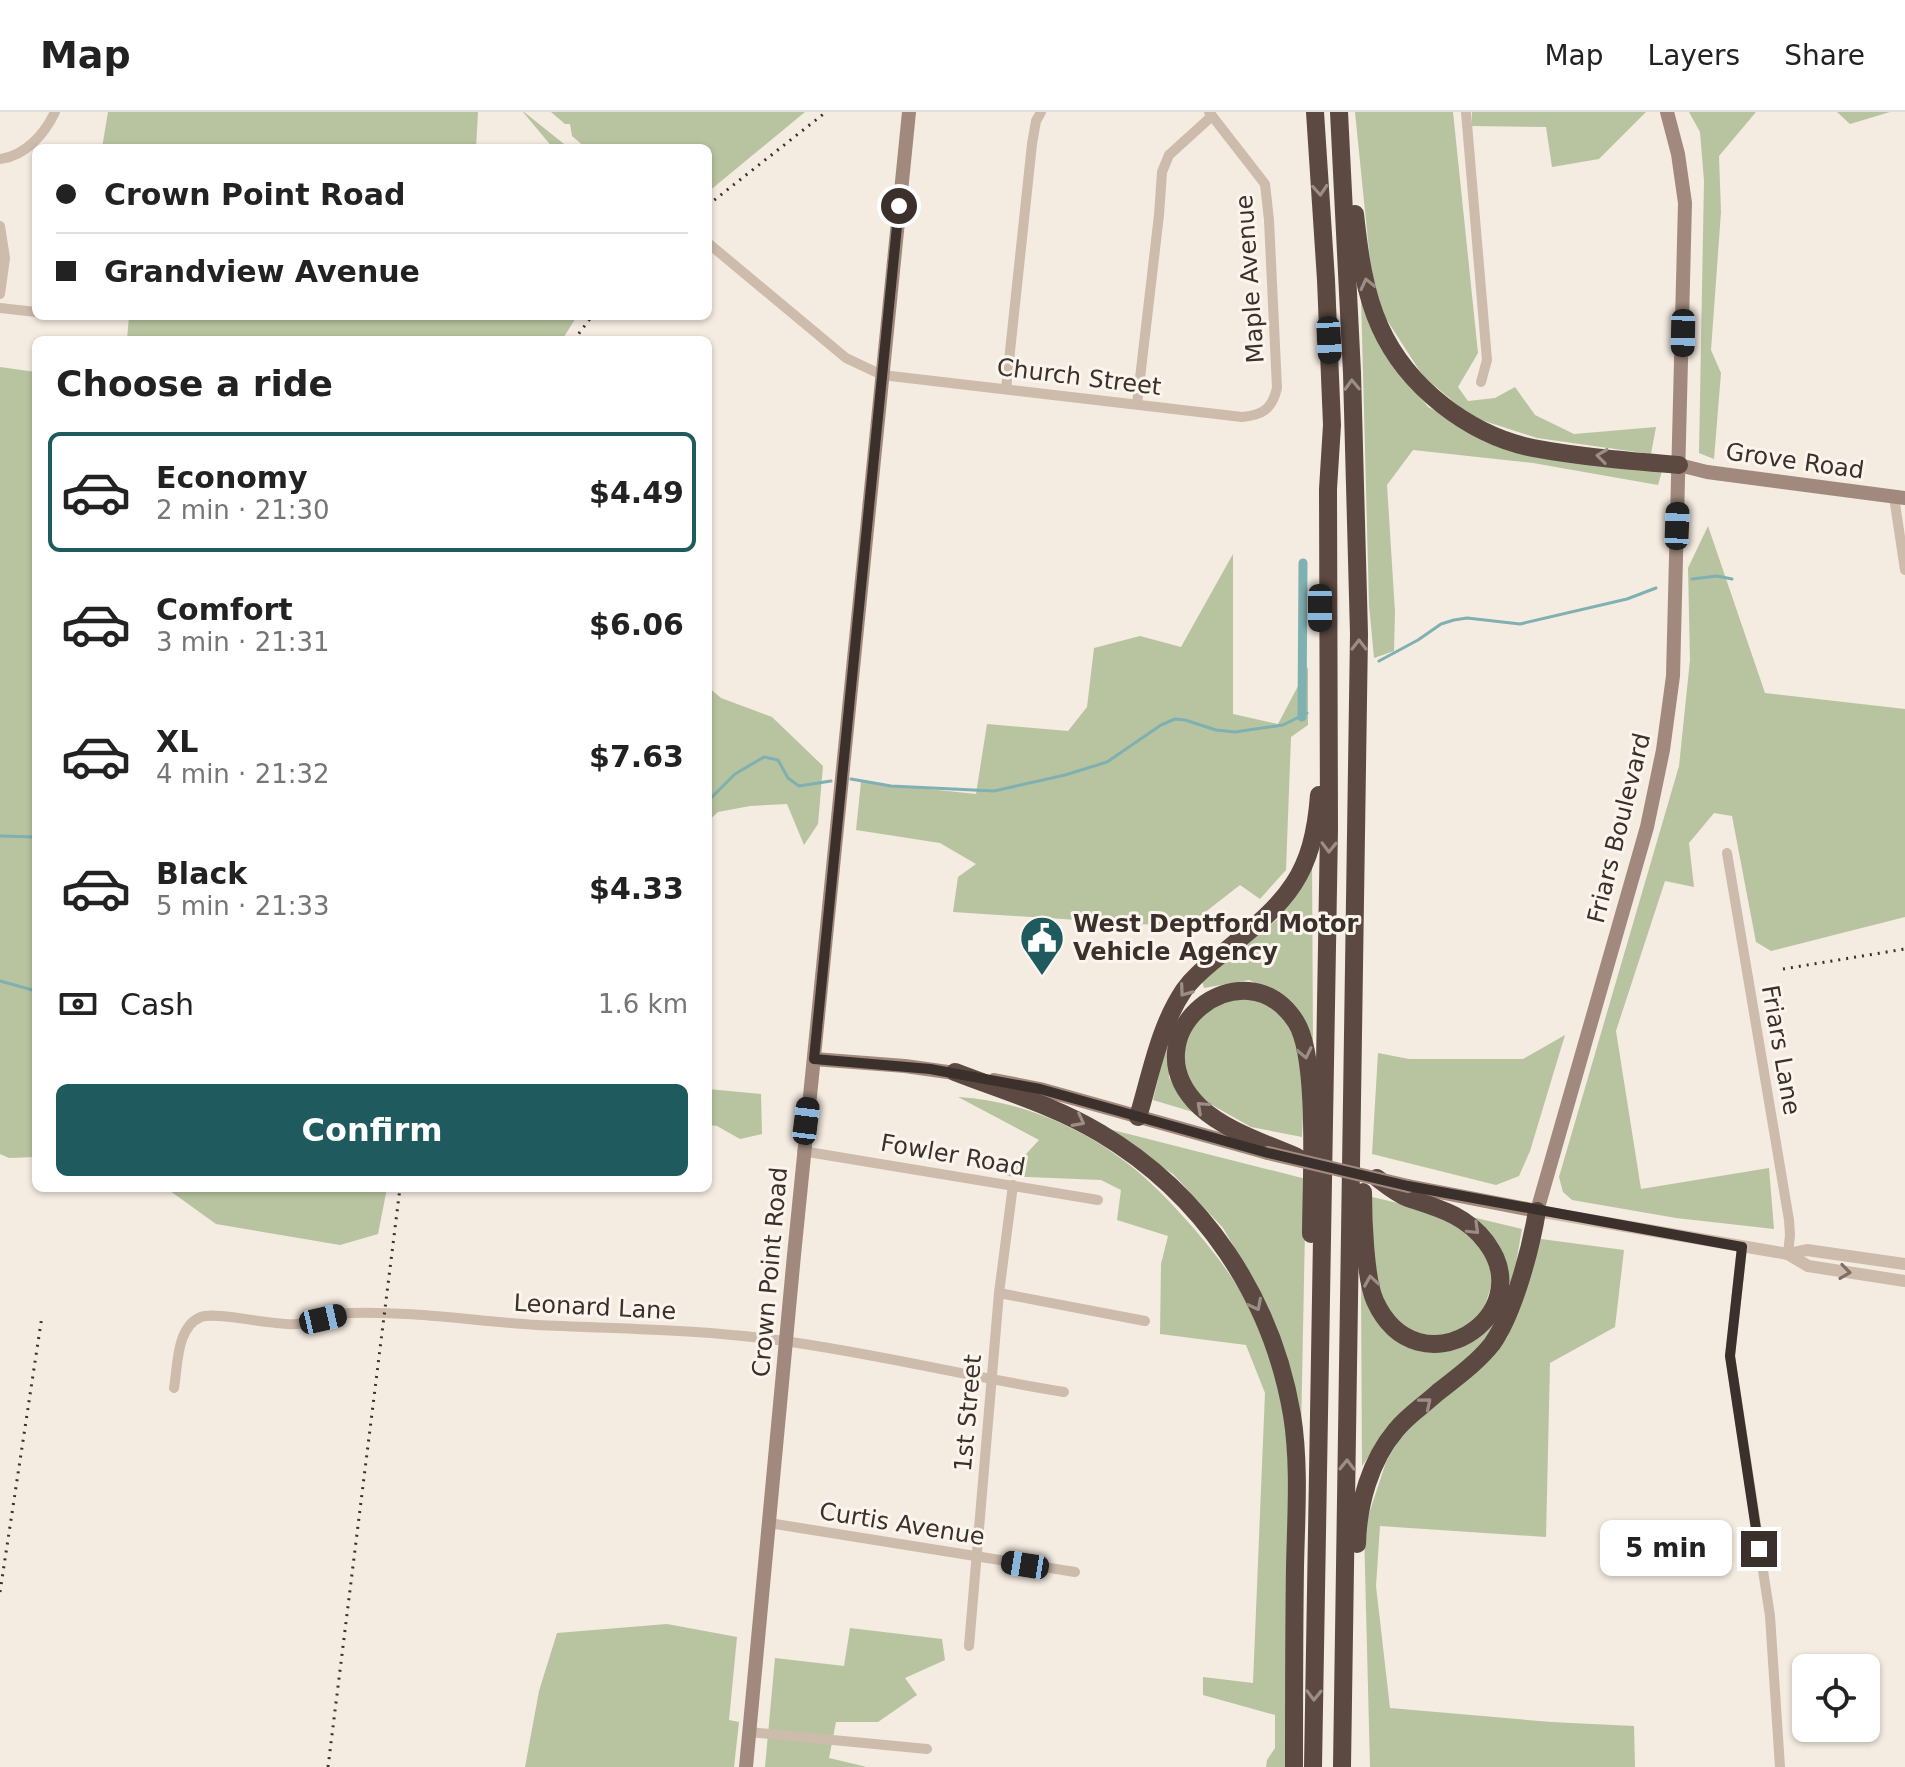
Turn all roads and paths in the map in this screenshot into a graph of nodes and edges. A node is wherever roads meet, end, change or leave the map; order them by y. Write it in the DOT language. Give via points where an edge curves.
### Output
graph roads {
  1 [pos="55,112"];
  2 [pos="909,112"];
  3 [pos="1041,112"];
  4 [pos="1315,112"];
  5 [pos="1340,112"];
  6 [pos="1466,112"];
  7 [pos="1667,112"];
  8 [pos="1211,114"];
  9 [pos="0,159"];
  10 [pos="0,226"];
  11 [pos="712,246"];
  12 [pos="0,294"];
  13 [pos="0,308"];
  14 [pos="32,312"];
  15 [pos="882,375"];
  16 [pos="1481,382"];
  17 [pos="1006,389"];
  18 [pos="1137,404"];
  19 [pos="1269,409"];
  20 [pos="1679,465"];
  21 [pos="1328,489"];
  22 [pos="1899,497"];
  23 [pos="1905,570"];
  24 [pos="1358,691"];
  25 [pos="1727,853"];
  26 [pos="814,1059"];
  27 [pos="955,1072"];
  28 [pos="1138,1117"];
  29 [pos="1269,1149"];
  30 [pos="802,1151"];
  31 [pos="1307,1162"];
  32 [pos="1377,1178"];
  33 [pos="1013,1185"];
  34 [pos="1406,1191"];
  35 [pos="1098,1200"];
  36 [pos="1537,1211"];
  37 [pos="1742,1247"];
  38 [pos="1788,1254"];
  39 [pos="1905,1264"];
  40 [pos="1905,1281"];
  41 [pos="999,1293"];
  42 [pos="1145,1321"];
  43 [pos="787,1341"];
  44 [pos="992,1380"];
  45 [pos="174,1388"];
  46 [pos="1064,1392"];
  47 [pos="769,1523"];
  48 [pos="975,1557"];
  49 [pos="1075,1572"];
  50 [pos="969,1646"];
  51 [pos="1315,1656"];
  52 [pos="749,1732"];
  53 [pos="927,1749"];
  54 [pos="746,1767"];
  55 [pos="1294,1767"];
  56 [pos="1313,1767"];
  57 [pos="1342,1767"];
  58 [pos="1352,1767"];
  59 [pos="1780,1767"];
  1 -- 9 [label="street" via="36,140"];
  2 -- 15 [label="main road, Crown Point Road"];
  3 -- 17 [label="street" via="1032,144"];
  4 -- 21 [label="highway, one-way" via="1331,370"];
  20 -- 5 [label="highway, one-way" via="1532,447 1462,419 1427,392 1380,328 1371,302 1356,229 1348,136"];
  24 -- 5 [label="highway, one-way" via="1357,517"];
  6 -- 16 [label="street" via="1487,360"];
  7 -- 20 [label="main road, Friars Boulevard" via="1685,203"];
  8 -- 18 [label="street" via="1169,155 1162,172"];
  8 -- 19 [label="street, Maple Avenue" via="1265,184 1277,388"];
  10 -- 12 [label="street" via="5,258"];
  11 -- 15 [label="street, Church Street" via="846,358"];
  13 -- 14 [label="street"];
  15 -- 17 [label="street, Church Street"];
  15 -- 26 [label="main road, Crown Point Road"];
  17 -- 18 [label="street, Church Street"];
  18 -- 19 [label="street, Church Street" via="1242,417"];
  20 -- 22 [label="main road, Grove Road"];
  20 -- 36 [label="main road, Friars Boulevard" via="1673,676 1656,790"];
  21 -- 28 [label="highway, one-way" via="1320,549 1321,775 1313,837 1298,878 1281,903 1185,988 1167,1019"];
  21 -- 51 [label="highway, one-way" via="1329,829"];
  22 -- 23 [label="street"];
  34 -- 24 [label="highway, one-way" via="1467,1222 1497,1262 1499,1286 1492,1311 1476,1330 1454,1342 1420,1342 1396,1331 1374,1299 1369,1273 1363,1198 1368,725"];
  57 -- 24 [label="highway, one-way"];
  25 -- 38 [label="street, Friars Lane" via="1789,1220"];
  26 -- 27 [label="main road"];
  26 -- 30 [label="main road, Crown Point Road"];
  27 -- 28 [label="main road"];
  27 -- 55 [label="highway, one-way" via="1069,1116 1152,1168 1206,1222 1257,1304 1292,1416 1297,1477"];
  28 -- 29 [label="main road"];
  29 -- 31 [label="highway, bridge"];
  29 -- 51 [label="highway, one-way" via="1201,1108 1177,1069 1177,1043 1185,1021 1219,994 1261,994 1278,1003 1297,1023 1306,1053 1311,1098 1307,1631"];
  30 -- 33 [label="street, Fowler Road"];
  30 -- 43 [label="main road, Crown Point Road"];
  31 -- 32 [label="main road, bridge"];
  32 -- 34 [label="highway, bridge"];
  33 -- 35 [label="street, Fowler Road"];
  33 -- 41 [label="street, 1st Street"];
  34 -- 36 [label="main road"];
  36 -- 37 [label="street"];
  58 -- 36 [label="highway, one-way" via="1357,1535 1364,1491 1379,1454 1397,1429 1491,1345 1502,1327"];
  37 -- 38 [label="street"];
  37 -- 59 [label="street" via="1730,1356 1770,1616"];
  38 -- 39 [label="street" via="1807,1250"];
  38 -- 40 [label="street, one-way" via="1808,1266"];
  41 -- 42 [label="street"];
  41 -- 44 [label="street, 1st Street"];
  43 -- 44 [label="street, Leonard Lane"];
  43 -- 45 [label="street, Leonard Lane" via="384,1313 346,1313 300,1324 201,1317 182,1337"];
  43 -- 47 [label="main road, Crown Point Road"];
  44 -- 46 [label="street, Leonard Lane"];
  44 -- 48 [label="street, 1st Street"];
  47 -- 48 [label="street, Curtis Avenue"];
  47 -- 52 [label="main road, Crown Point Road"];
  48 -- 49 [label="street, Curtis Avenue"];
  48 -- 50 [label="street, 1st Street"];
  51 -- 56 [label="highway, one-way"];
  52 -- 53 [label="street"];
  52 -- 54 [label="main road, Crown Point Road"];
}
